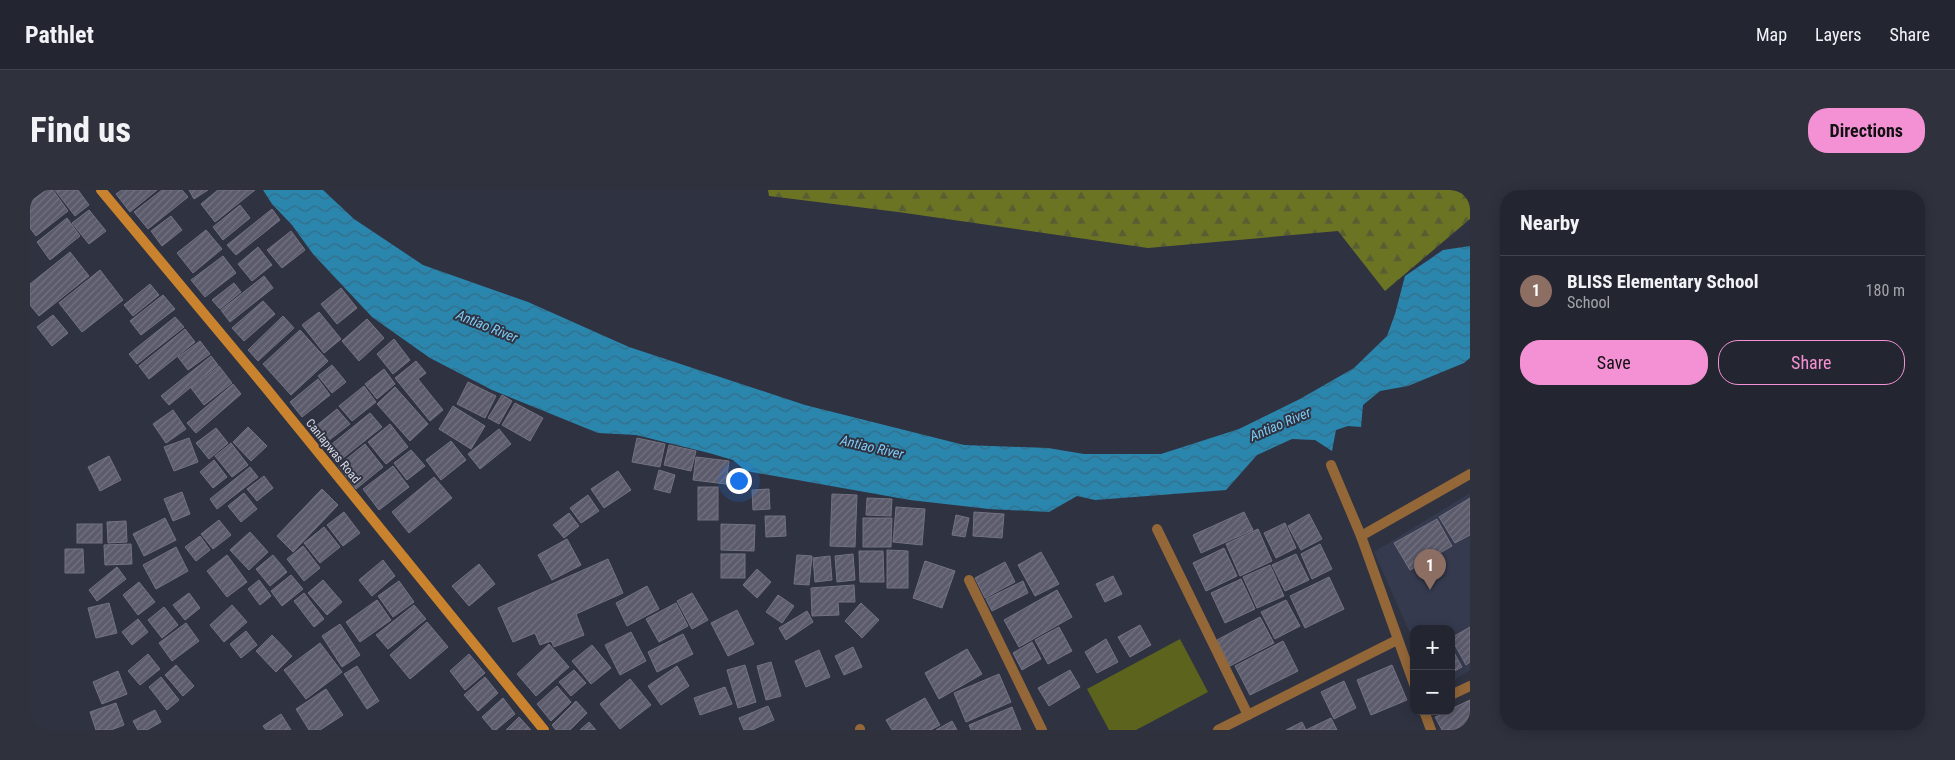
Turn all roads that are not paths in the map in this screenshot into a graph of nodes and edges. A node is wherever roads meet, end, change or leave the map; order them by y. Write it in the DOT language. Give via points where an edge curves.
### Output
graph roads {
  1 [pos="101,190"];
  2 [pos="1331,466"];
  3 [pos="1470,474"];
  4 [pos="1156,529"];
  5 [pos="1361,536"];
  6 [pos="968,580"];
  7 [pos="1397,640"];
  8 [pos="1410,674"];
  9 [pos="1470,686"];
  10 [pos="1455,693"];
  11 [pos="1248,715"];
  12 [pos="1425,715"];
  13 [pos="544,730"];
  14 [pos="1042,730"];
  15 [pos="1218,730"];
  16 [pos="1431,730"];
  1 -- 13 [label="street, Canlapwas Road"];
  2 -- 5 [label="street"];
  3 -- 5 [label="street"];
  4 -- 11 [label="street"];
  5 -- 7 [label="street"];
  6 -- 14 [label="street"];
  7 -- 8 [label="street"];
  7 -- 11 [label="street"];
  9 -- 10 [label="street"];
  11 -- 15 [label="street"];
  12 -- 16 [label="street"];
}
